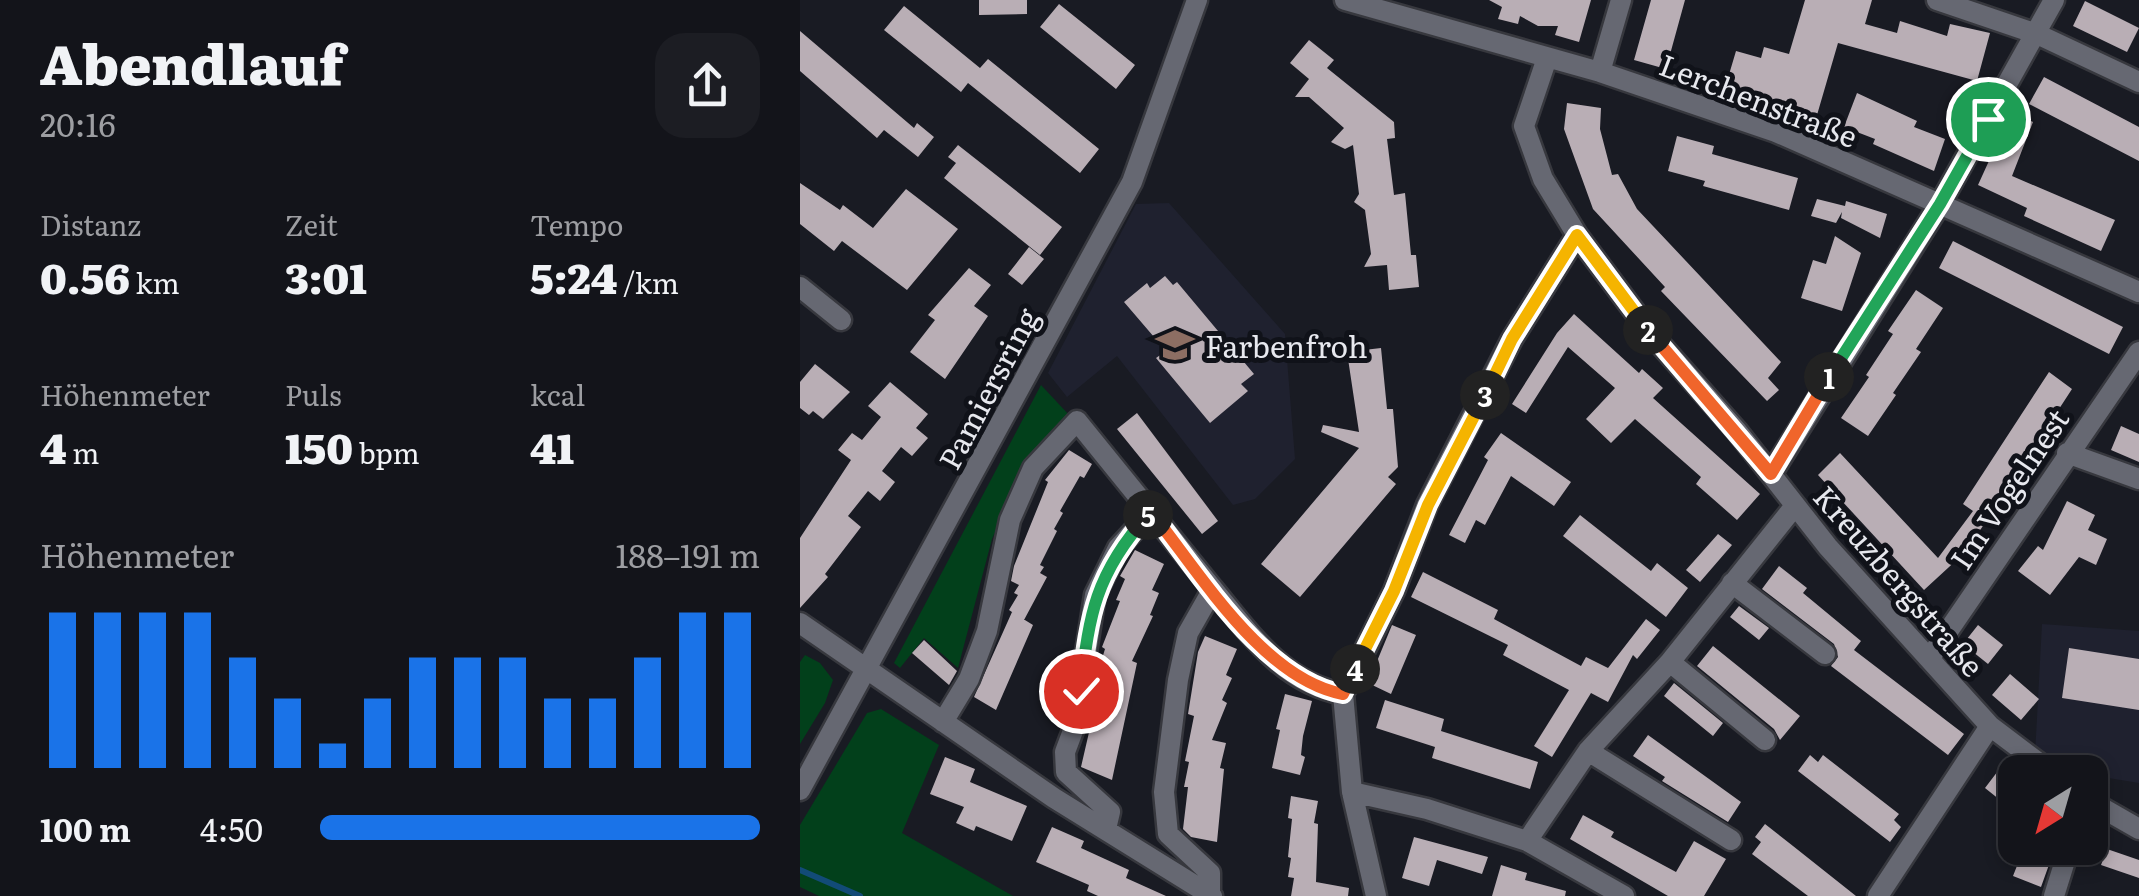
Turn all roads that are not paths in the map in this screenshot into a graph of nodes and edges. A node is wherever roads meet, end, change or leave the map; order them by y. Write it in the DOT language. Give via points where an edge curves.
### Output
graph roads {
  1 [pos="1197,0"];
  2 [pos="1345,0"];
  3 [pos="1621,0"];
  4 [pos="1937,0"];
  5 [pos="2054,0"];
  6 [pos="2037,34"];
  7 [pos="1546,58"];
  8 [pos="1600,72"];
  9 [pos="2139,82"];
  10 [pos="1940,204"];
  11 [pos="1577,235"];
  12 [pos="800,288"];
  13 [pos="2139,292"];
  14 [pos="841,320"];
  15 [pos="2139,352"];
  16 [pos="2067,453"];
  17 [pos="1771,474"];
  18 [pos="2139,479"];
  19 [pos="1794,507"];
  20 [pos="1151,512"];
  21 [pos="1732,584"];
  22 [pos="1213,590"];
  23 [pos="800,623"];
  24 [pos="1826,654"];
  25 [pos="1928,659"];
  26 [pos="1670,662"];
  27 [pos="868,672"];
  28 [pos="1343,694"];
  29 [pos="943,722"];
  30 [pos="1990,726"];
  31 [pos="1766,740"];
  32 [pos="1588,751"];
  33 [pos="2028,755"];
  34 [pos="800,790"];
  35 [pos="1352,792"];
  36 [pos="2108,811"];
  37 [pos="1106,829"];
  38 [pos="2139,829"];
  39 [pos="1731,840"];
  40 [pos="1527,841"];
  41 [pos="2064,865"];
  42 [pos="1211,895"];
  43 [pos="1376,896"];
  44 [pos="1624,896"];
  45 [pos="1878,896"];
  46 [pos="2054,896"];
  1 -- 27 [label="street, Pamiersring" via="1132,182"];
  2 -- 7 [label="street, Lerchenstraße"];
  3 -- 8 [label="street"];
  4 -- 6 [label="street"];
  5 -- 6 [label="street"];
  6 -- 9 [label="street"];
  6 -- 10 [label="street"];
  7 -- 8 [label="street, Lerchenstraße"];
  7 -- 11 [label="street, Kreuzbergstraße" via="1524,126 1543,179"];
  8 -- 10 [label="street, Lerchenstraße" via="1776,132"];
  10 -- 13 [label="street, Lerchenstraße"];
  10 -- 17 [label="street"];
  11 -- 17 [label="street, Kreuzbergstraße"];
  11 -- 28 [label="street" via="1512,339"];
  12 -- 14 [label="street"];
  15 -- 16 [label="street, Im Vogelnest"];
  16 -- 18 [label="street"];
  16 -- 25 [label="street, Im Vogelnest"];
  17 -- 19 [label="street, Kreuzbergstraße"];
  19 -- 21 [label="street"];
  19 -- 25 [label="street, Kreuzbergstraße"];
  20 -- 22 [label="street"];
  20 -- 29 [label="street" via="1077,421 1033,468 1010,520 988,631 970,679"];
  20 -- 37 [label="street" via="1118,548 1096,595 1065,752 1066,772 1110,812"];
  21 -- 24 [label="street"];
  21 -- 26 [label="street"];
  22 -- 28 [label="street" via="1264,652 1296,677"];
  22 -- 42 [label="street" via="1188,633 1164,820 1177,844 1210,872"];
  23 -- 27 [label="street"];
  25 -- 30 [label="street, Kreuzbergstraße"];
  26 -- 31 [label="street"];
  26 -- 32 [label="street"];
  27 -- 29 [label="street"];
  27 -- 34 [label="street, Pamiersring"];
  28 -- 35 [label="street"];
  29 -- 37 [label="street"];
  30 -- 33 [label="street, Kreuzbergstraße"];
  30 -- 45 [label="street"];
  32 -- 39 [label="street"];
  32 -- 40 [label="street"];
  35 -- 40 [label="street"];
  35 -- 43 [label="street"];
  36 -- 38 [label="street"];
  37 -- 42 [label="street"];
  40 -- 44 [label="street"];
  41 -- 46 [label="street"];
}
